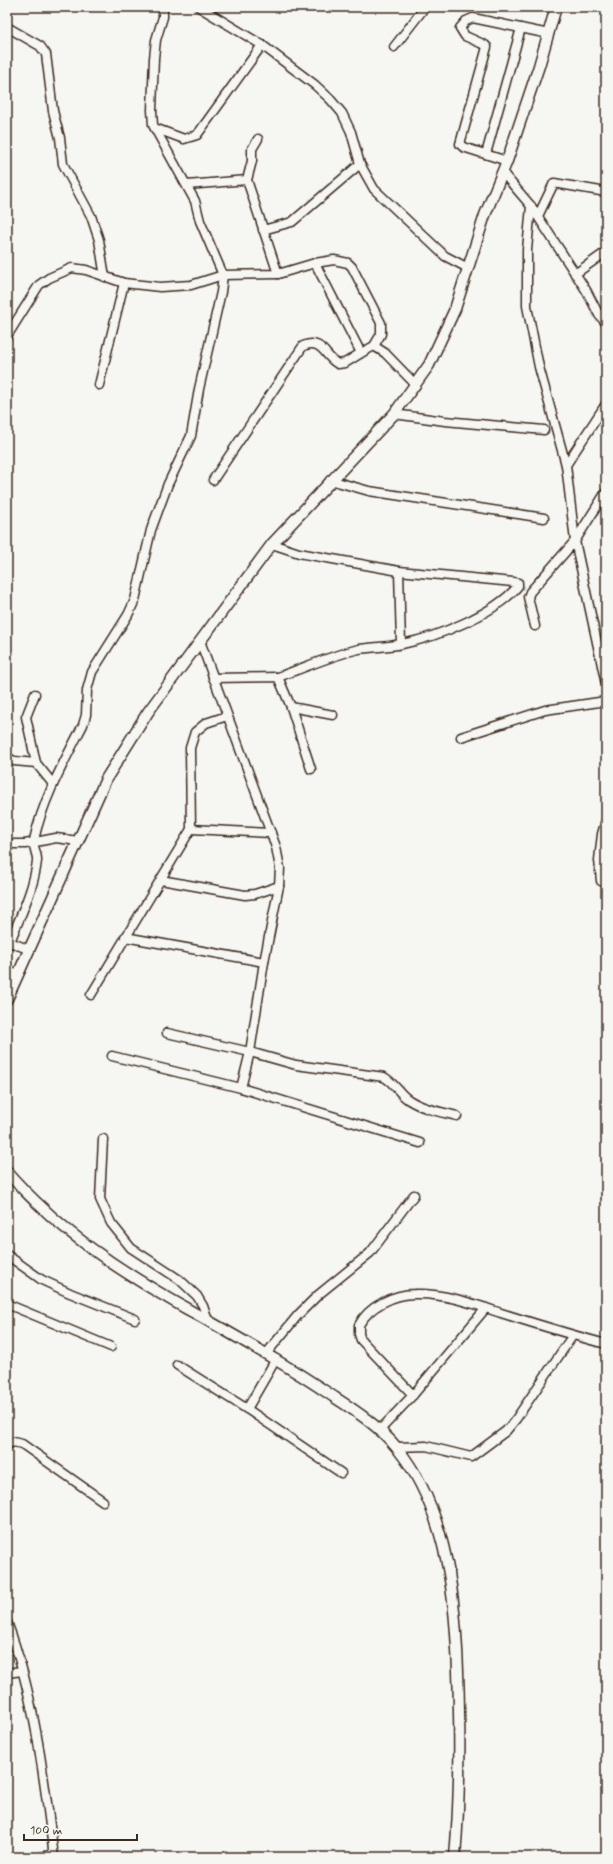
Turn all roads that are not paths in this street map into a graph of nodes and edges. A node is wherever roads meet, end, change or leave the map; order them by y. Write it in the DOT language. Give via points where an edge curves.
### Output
graph roads {
  1 [pos="163,7"];
  2 [pos="199,7"];
  3 [pos="425,7"];
  4 [pos="556,7"];
  5 [pos="7,27"];
  6 [pos="520,28"];
  7 [pos="549,34"];
  8 [pos="262,46"];
  9 [pos="394,47"];
  10 [pos="157,130"];
  11 [pos="258,139"];
  12 [pos="486,154"];
  13 [pos="507,161"];
  14 [pos="360,164"];
  15 [pos="502,172"];
  16 [pos="247,180"];
  17 [pos="187,185"];
  18 [pos="606,192"];
  19 [pos="531,206"];
  20 [pos="538,216"];
  21 [pos="263,230"];
  22 [pos="606,252"];
  23 [pos="315,263"];
  24 [pos="468,268"];
  25 [pos="278,274"];
  26 [pos="575,274"];
  27 [pos="223,275"];
  28 [pos="104,277"];
  29 [pos="124,283"];
  30 [pos="606,323"];
  31 [pos="7,334"];
  32 [pos="374,346"];
  33 [pos="362,353"];
  34 [pos="416,385"];
  35 [pos="99,386"];
  36 [pos="606,404"];
  37 [pos="394,414"];
  38 [pos="544,430"];
  39 [pos="566,465"];
  40 [pos="213,480"];
  41 [pos="330,480"];
  42 [pos="606,492"];
  43 [pos="544,518"];
  44 [pos="575,541"];
  45 [pos="272,544"];
  46 [pos="399,571"];
  47 [pos="535,626"];
  48 [pos="200,641"];
  49 [pos="401,644"];
  50 [pos="278,677"];
  51 [pos="213,678"];
  52 [pos="606,684"];
  53 [pos="35,694"];
  54 [pos="606,701"];
  55 [pos="291,707"];
  56 [pos="333,715"];
  57 [pos="227,716"];
  58 [pos="460,737"];
  59 [pos="7,757"];
  60 [pos="36,763"];
  61 [pos="311,769"];
  62 [pos="53,784"];
  63 [pos="606,820"];
  64 [pos="191,829"];
  65 [pos="271,833"];
  66 [pos="78,841"];
  67 [pos="33,842"];
  68 [pos="7,846"];
  69 [pos="161,880"];
  70 [pos="606,883"];
  71 [pos="279,886"];
  72 [pos="125,937"];
  73 [pos="9,944"];
  74 [pos="30,950"];
  75 [pos="264,962"];
  76 [pos="7,969"];
  77 [pos="17,976"];
  78 [pos="91,995"];
  79 [pos="7,999"];
  80 [pos="167,1033"];
  81 [pos="250,1052"];
  82 [pos="112,1056"];
  83 [pos="241,1088"];
  84 [pos="457,1116"];
  85 [pos="103,1139"];
  86 [pos="420,1142"];
  87 [pos="7,1171"];
  88 [pos="414,1195"];
  89 [pos="7,1255"];
  90 [pos="7,1304"];
  91 [pos="486,1308"];
  92 [pos="135,1319"];
  93 [pos="208,1321"];
  94 [pos="573,1335"];
  95 [pos="606,1344"];
  96 [pos="111,1347"];
  97 [pos="266,1354"];
  98 [pos="276,1360"];
  99 [pos="177,1365"];
  100 [pos="413,1395"];
  101 [pos="247,1410"];
  102 [pos="380,1430"];
  103 [pos="7,1445"];
  104 [pos="397,1447"];
  105 [pos="341,1473"];
  106 [pos="103,1501"];
  107 [pos="7,1622"];
  108 [pos="22,1671"];
  109 [pos="7,1673"];
  110 [pos="53,1855"];
  111 [pos="40,1857"];
  112 [pos="455,1857"];
  1 -- 10 [label="street" via="154,58 152,110 153,125"];
  2 -- 8 [label="street"];
  3 -- 9 [label="street"];
  4 -- 7 [label="main road"];
  5 -- 28 [label="street" via="40,46 46,54 63,164 91,216 99,240"];
  6 -- 7 [label="street"];
  6 -- 12 [label="street"];
  6 -- 12 [label="street" via="473,18 460,28 465,36 487,47 460,144"];
  7 -- 13 [label="main road"];
  8 -- 10 [label="street" via="197,135 184,139"];
  8 -- 14 [label="street" via="315,85 342,113 351,132"];
  10 -- 17 [label="street"];
  11 -- 16 [label="street" via="252,149"];
  12 -- 13 [label="street"];
  13 -- 15 [label="main road"];
  14 -- 21 [label="street" via="292,222"];
  14 -- 24 [label="street" via="368,180 381,196 445,256"];
  15 -- 19 [label="street"];
  15 -- 24 [label="main road"];
  16 -- 17 [label="street"];
  16 -- 21 [label="street"];
  17 -- 27 [label="street"];
  18 -- 20 [label="street" via="554,183"];
  19 -- 20 [label="street"];
  19 -- 39 [label="street" via="527,250 527,306 538,367"];
  20 -- 26 [label="street"];
  21 -- 25 [label="street"];
  22 -- 26 [label="street"];
  23 -- 25 [label="street"];
  23 -- 32 [label="street" via="342,261 352,267 381,324 381,334"];
  23 -- 33 [label="street"];
  24 -- 34 [label="main road" via="444,336"];
  25 -- 27 [label="street"];
  26 -- 30 [label="street"];
  27 -- 29 [label="street" via="183,286"];
  27 -- 62 [label="street" via="191,436 168,484 151,530 135,600 92,672 83,725"];
  28 -- 29 [label="street"];
  28 -- 31 [label="street" via="72,268 49,278 32,294"];
  29 -- 35 [label="street"];
  32 -- 33 [label="street"];
  32 -- 34 [label="street" via="385,353"];
  33 -- 40 [label="street" via="345,363 338,364 320,346 303,346"];
  34 -- 37 [label="main road"];
  36 -- 39 [label="street"];
  37 -- 38 [label="street"];
  37 -- 41 [label="main road"];
  39 -- 44 [label="street"];
  41 -- 43 [label="street" via="369,491"];
  41 -- 45 [label="main road"];
  42 -- 44 [label="street"];
  44 -- 47 [label="street" via="530,592 528,597"];
  44 -- 52 [label="street"];
  45 -- 46 [label="street" via="299,553"];
  45 -- 48 [label="main road"];
  46 -- 49 [label="street"];
  46 -- 49 [label="street" via="518,583 502,601 475,618 437,634"];
  48 -- 51 [label="street"];
  48 -- 66 [label="main road" via="122,752 106,779"];
  49 -- 50 [label="street" via="359,650"];
  50 -- 51 [label="street"];
  50 -- 55 [label="street"];
  51 -- 57 [label="street"];
  53 -- 60 [label="street" via="26,717"];
  54 -- 58 [label="street" via="545,710"];
  55 -- 56 [label="street"];
  55 -- 61 [label="street"];
  57 -- 64 [label="street" via="206,723 195,732 190,748"];
  57 -- 65 [label="street"];
  59 -- 60 [label="street" via="14,761"];
  60 -- 62 [label="street"];
  62 -- 67 [label="street"];
  63 -- 70 [label="street" via="599,860 601,881"];
  64 -- 65 [label="street"];
  64 -- 69 [label="street"];
  65 -- 71 [label="street" via="279,858"];
  66 -- 67 [label="street" via="56,838"];
  66 -- 74 [label="main road"];
  67 -- 68 [label="street"];
  67 -- 73 [label="street" via="37,859 35,874"];
  69 -- 71 [label="street" via="245,895"];
  69 -- 72 [label="street"];
  71 -- 75 [label="street"];
  72 -- 75 [label="street"];
  72 -- 78 [label="street"];
  73 -- 74 [label="street"];
  74 -- 77 [label="main road"];
  75 -- 81 [label="street"];
  76 -- 77 [label="street"];
  77 -- 79 [label="main road"];
  80 -- 81 [label="street"];
  81 -- 83 [label="street"];
  81 -- 84 [label="street" via="317,1069 384,1077 409,1100 426,1108"];
  82 -- 83 [label="street"];
  83 -- 86 [label="street"];
  85 -- 93 [label="street" via="100,1200 111,1223 131,1248 180,1280 197,1296"];
  87 -- 93 [label="main road" via="55,1221 85,1245 148,1288"];
  88 -- 97 [label="street" via="365,1258 318,1295"];
  89 -- 92 [label="street" via="42,1280"];
  90 -- 96 [label="street"];
  91 -- 94 [label="street"];
  91 -- 100 [label="street"];
  91 -- 100 [label="street" via="451,1298 415,1294 386,1301 361,1320 358,1329 362,1340"];
  93 -- 97 [label="main road"];
  94 -- 95 [label="street"];
  94 -- 104 [label="street" via="506,1431 471,1457 426,1446"];
  97 -- 98 [label="main road"];
  98 -- 101 [label="street"];
  98 -- 102 [label="main road" via="345,1404"];
  99 -- 101 [label="street"];
  100 -- 102 [label="street"];
  101 -- 105 [label="street"];
  102 -- 104 [label="main road"];
  103 -- 106 [label="street" via="13,1442 22,1444"];
  104 -- 112 [label="main road" via="419,1481 433,1513 444,1549 452,1596 459,1672 460,1764"];
  107 -- 108 [label="street"];
  108 -- 109 [label="street"];
  108 -- 110 [label="street" via="39,1748"];
  110 -- 111 [label="street"];
}
